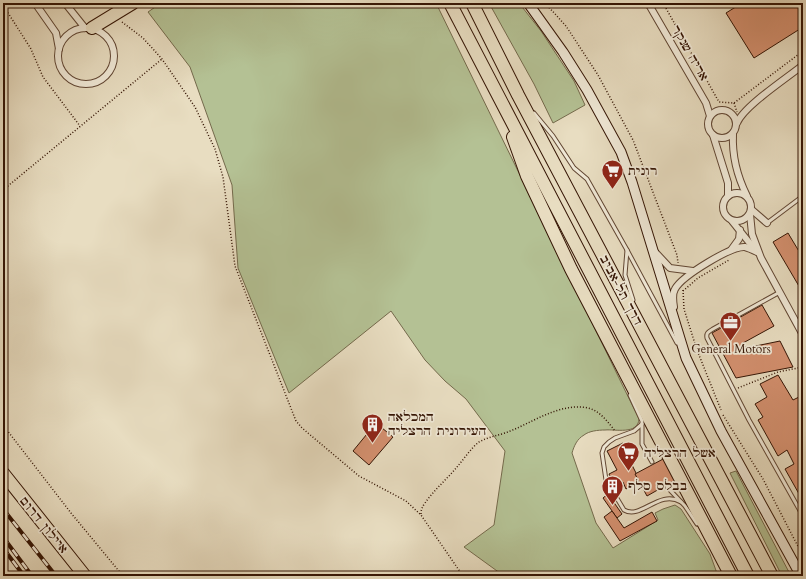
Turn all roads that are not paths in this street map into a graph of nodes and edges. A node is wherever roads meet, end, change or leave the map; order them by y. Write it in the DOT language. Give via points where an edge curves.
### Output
graph roads {
  1 [pos="35,3"];
  2 [pos="65,3"];
  3 [pos="133,3"];
  4 [pos="450,3"];
  5 [pos="472,3"];
  6 [pos="528,3"];
  7 [pos="648,3"];
  8 [pos="89,28"];
  9 [pos="59,48"];
  10 [pos="803,65"];
  11 [pos="495,89"];
  12 [pos="518,95"];
  13 [pos="710,116"];
  14 [pos="737,123"];
  15 [pos="733,134"];
  16 [pos="713,135"];
  17 [pos="728,196"];
  18 [pos="747,196"];
  19 [pos="803,196"];
  20 [pos="751,212"];
  21 [pos="732,221"];
  22 [pos="767,223"];
  23 [pos="740,230"];
  24 [pos="652,245"];
  25 [pos="627,250"];
  26 [pos="731,250"];
  27 [pos="757,252"];
  28 [pos="761,258"];
  29 [pos="693,271"];
  30 [pos="780,292"];
  31 [pos="634,303"];
  32 [pos="637,310"];
  33 [pos="598,324"];
  34 [pos="675,324"];
  35 [pos="801,324"];
  36 [pos="803,335"];
  37 [pos="652,351"];
  38 [pos="686,358"];
  39 [pos="620,372"];
  40 [pos="629,392"];
  41 [pos="642,424"];
  42 [pos="652,462"];
  43 [pos="3,473"];
  44 [pos="667,487"];
  45 [pos="682,502"];
  46 [pos="803,516"];
  47 [pos="701,528"];
  48 [pos="705,534"];
  49 [pos="720,557"];
  50 [pos="85,576"];
  51 [pos="731,576"];
  52 [pos="748,576"];
  53 [pos="772,576"];
  54 [pos="801,576"];
  1 -- 9 [label="street" via="56,33"];
  2 -- 8 [label="street"];
  3 -- 8 [label="highway"];
  4 -- 11 [label="highway"];
  5 -- 12 [label="highway, דרך תל-אביב"];
  6 -- 24 [label="main road" via="587,90 621,152"];
  7 -- 13 [label="street, אריה שנקר" via="706,103"];
  8 -- 9 [label="street" via="79,28 70,33"];
  8 -- 9 [label="street" via="98,29 110,40 115,52 112,68 100,81 85,85 69,79 59,65"];
  10 -- 14 [label="street" via="753,104"];
  11 -- 33 [label="highway" via="527,176"];
  11 -- 52 [label="highway, דרך תל-אביב"];
  12 -- 25 [label="lane" via="553,136 574,168 587,179"];
  12 -- 37 [label="highway, דרך תל-אביב"];
  13 -- 14 [label="street" via="717,110 724,110 734,116"];
  13 -- 16 [label="street" via="708,128"];
  14 -- 15 [label="street"];
  15 -- 16 [label="street" via="725,138"];
  15 -- 18 [label="street" via="732,146 741,184"];
  16 -- 17 [label="street" via="728,183"];
  17 -- 18 [label="street" via="736,193"];
  17 -- 21 [label="street" via="724,203 724,212"];
  18 -- 20 [label="street" via="751,202"];
  19 -- 22 [label="lane"];
  20 -- 21 [label="street" via="744,220"];
  20 -- 22 [label="street"];
  20 -- 28 [label="street" via="752,234"];
  21 -- 23 [label="street"];
  23 -- 26 [label="street" via="739,239"];
  23 -- 27 [label="street"];
  24 -- 29 [label="street" via="670,268"];
  24 -- 34 [label="main road"];
  25 -- 31 [label="lane" via="625,275"];
  25 -- 38 [label="lane"];
  26 -- 27 [label="street" via="744,247"];
  26 -- 29 [label="street"];
  27 -- 28 [label="street"];
  28 -- 30 [label="street"];
  29 -- 34 [label="street" via="675,289"];
  30 -- 35 [label="street"];
  30 -- 46 [label="lane" via="706,335 749,420"];
  32 -- 37 [label="lane"];
  33 -- 39 [label="lane"];
  33 -- 49 [label="highway"];
  34 -- 38 [label="main road"];
  35 -- 36 [label="street"];
  37 -- 53 [label="highway, דרך תל-אביב"];
  38 -- 54 [label="main road" via="721,432"];
  40 -- 41 [label="lane"];
  41 -- 42 [label="lane" via="642,444"];
  41 -- 45 [label="lane" via="634,431 608,442 604,447 602,453 606,480 624,510 629,512 670,498"];
  43 -- 50 [label="highway, איילון דרום"];
  44 -- 45 [label="lane"];
  45 -- 47 [label="lane"];
  48 -- 49 [label="lane"];
  49 -- 51 [label="highway"];
}
